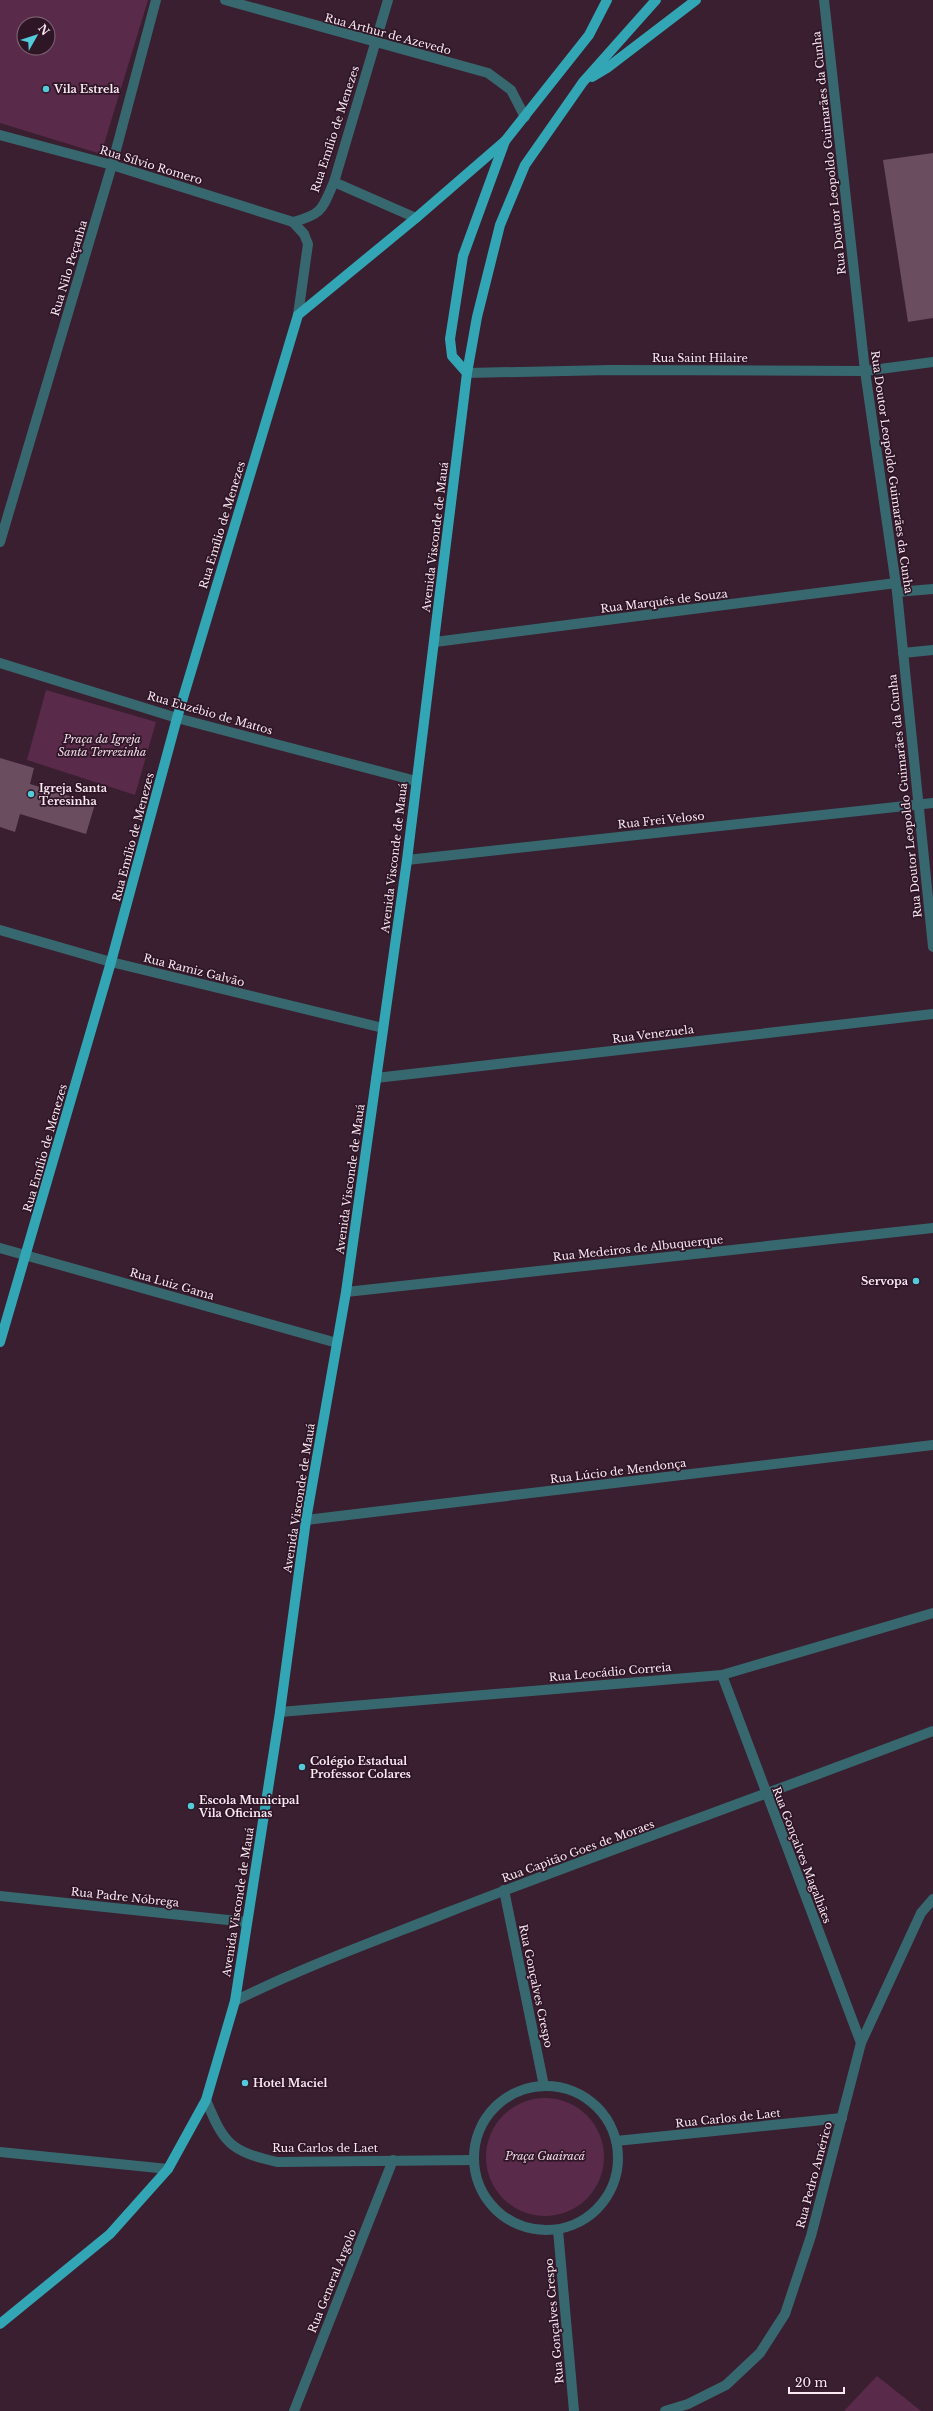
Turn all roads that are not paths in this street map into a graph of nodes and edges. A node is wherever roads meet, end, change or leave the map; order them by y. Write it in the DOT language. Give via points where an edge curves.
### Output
graph roads {
  1 [pos="156,0"];
  2 [pos="225,0"];
  3 [pos="388,0"];
  4 [pos="607,0"];
  5 [pos="656,0"];
  6 [pos="696,0"];
  7 [pos="824,0"];
  8 [pos="375,43"];
  9 [pos="583,82"];
  10 [pos="525,117"];
  11 [pos="0,135"];
  12 [pos="505,141"];
  13 [pos="112,165"];
  14 [pos="334,182"];
  15 [pos="416,218"];
  16 [pos="293,222"];
  17 [pos="298,315"];
  18 [pos="933,362"];
  19 [pos="865,371"];
  20 [pos="467,373"];
  21 [pos="0,542"];
  22 [pos="897,588"];
  23 [pos="933,590"];
  24 [pos="435,642"];
  25 [pos="933,650"];
  26 [pos="903,653"];
  27 [pos="0,663"];
  28 [pos="177,718"];
  29 [pos="416,781"];
  30 [pos="933,802"];
  31 [pos="918,804"];
  32 [pos="407,860"];
  33 [pos="0,930"];
  34 [pos="933,947"];
  35 [pos="111,962"];
  36 [pos="933,1014"];
  37 [pos="383,1028"];
  38 [pos="376,1078"];
  39 [pos="933,1228"];
  40 [pos="0,1248"];
  41 [pos="27,1256"];
  42 [pos="346,1292"];
  43 [pos="0,1342"];
  44 [pos="337,1343"];
  45 [pos="933,1445"];
  46 [pos="306,1520"];
  47 [pos="933,1613"];
  48 [pos="722,1675"];
  49 [pos="280,1712"];
  50 [pos="933,1732"];
  51 [pos="767,1795"];
  52 [pos="504,1890"];
  53 [pos="0,1896"];
  54 [pos="933,1899"];
  55 [pos="247,1922"];
  56 [pos="234,2001"];
  57 [pos="861,2043"];
  58 [pos="544,2086"];
  59 [pos="206,2100"];
  60 [pos="842,2118"];
  61 [pos="616,2141"];
  62 [pos="0,2152"];
  63 [pos="393,2160"];
  64 [pos="474,2160"];
  65 [pos="168,2169"];
  66 [pos="558,2230"];
  67 [pos="0,2324"];
  68 [pos="294,2411"];
  69 [pos="574,2411"];
  70 [pos="666,2411"];
  1 -- 13 [label="street, Rua Nilo Peçanha"];
  2 -- 8 [label="street, Rua Arthur de Azevedo"];
  3 -- 8 [label="street, Rua Emílio de Menezes"];
  4 -- 10 [label="main road" via="589,35"];
  5 -- 9 [label="main road, Avenida Visconde de Mauá"];
  6 -- 9 [label="main road" via="607,68"];
  7 -- 19 [label="street, Rua Doutor Leopoldo Guimarães da Cunha"];
  8 -- 10 [label="street, Rua Arthur de Azevedo" via="488,73 511,90"];
  8 -- 14 [label="street, Rua Emílio de Menezes"];
  9 -- 20 [label="main road, Avenida Visconde de Mauá" via="525,165 500,225 477,317"];
  10 -- 12 [label="main road"];
  11 -- 13 [label="street, Rua Sílvio Romero"];
  12 -- 15 [label="main road"];
  12 -- 20 [label="main road" via="463,256 450,339 452,356"];
  13 -- 16 [label="street, Rua Sílvio Romero"];
  13 -- 21 [label="street, Rua Nilo Peçanha"];
  14 -- 15 [label="street"];
  14 -- 16 [label="street, Rua Emílio de Menezes" via="322,208 312,217"];
  15 -- 17 [label="main road"];
  16 -- 17 [label="street, Rua Emílio de Menezes" via="304,234 308,244"];
  17 -- 28 [label="main road, Rua Emílio de Menezes"];
  18 -- 19 [label="street, Rua Saint Hilaire"];
  19 -- 20 [label="street, Rua Saint Hilaire" via="611,370"];
  19 -- 22 [label="street, Rua Doutor Leopoldo Guimarães da Cunha"];
  20 -- 24 [label="main road, Avenida Visconde de Mauá"];
  22 -- 23 [label="street, Rua Marquês de Souza"];
  22 -- 24 [label="street, Rua Marquês de Souza"];
  22 -- 26 [label="street, Rua Doutor Leopoldo Guimarães da Cunha"];
  24 -- 29 [label="main road, Avenida Visconde de Mauá"];
  25 -- 26 [label="street"];
  26 -- 31 [label="street, Rua Doutor Leopoldo Guimarães da Cunha"];
  27 -- 28 [label="street, Rua Euzébio de Mattos"];
  28 -- 29 [label="street, Rua Euzébio de Mattos"];
  28 -- 35 [label="main road, Rua Emílio de Menezes"];
  29 -- 32 [label="main road, Avenida Visconde de Mauá"];
  30 -- 31 [label="street, Rua Frei Veloso"];
  31 -- 32 [label="street, Rua Frei Veloso"];
  31 -- 34 [label="street, Rua Doutor Leopoldo Guimarães da Cunha"];
  32 -- 37 [label="main road, Avenida Visconde de Mauá"];
  33 -- 35 [label="street, Rua Ramiz Galvão"];
  35 -- 37 [label="street, Rua Ramiz Galvão"];
  35 -- 41 [label="main road, Rua Emílio de Menezes"];
  36 -- 38 [label="street, Rua Venezuela"];
  37 -- 38 [label="main road, Avenida Visconde de Mauá"];
  38 -- 42 [label="main road, Avenida Visconde de Mauá"];
  39 -- 42 [label="street, Rua Medeiros de Albuquerque"];
  40 -- 41 [label="street, Rua Luiz Gama"];
  41 -- 43 [label="main road, Rua Emílio de Menezes"];
  41 -- 44 [label="street, Rua Luiz Gama"];
  42 -- 44 [label="main road, Avenida Visconde de Mauá"];
  44 -- 46 [label="main road, Avenida Visconde de Mauá"];
  45 -- 46 [label="street, Rua Lúcio de Mendonça"];
  46 -- 49 [label="main road, Avenida Visconde de Mauá"];
  47 -- 48 [label="street, Rua Leocádio Correia"];
  48 -- 49 [label="street, Rua Leocádio Correia"];
  48 -- 51 [label="street, Rua Gonçalves Magalhães"];
  49 -- 55 [label="main road, Avenida Visconde de Mauá"];
  50 -- 51 [label="street, Rua Capitão Goes de Moraes"];
  51 -- 52 [label="street, Rua Capitão Goes de Moraes"];
  51 -- 57 [label="street, Rua Gonçalves Magalhães"];
  52 -- 56 [label="street, Rua Capitão Goes de Moraes" via="283,1977"];
  52 -- 58 [label="street, Rua Gonçalves Crespo"];
  53 -- 55 [label="street, Rua Padre Nóbrega"];
  54 -- 57 [label="street, Rua Pedro Américo" via="921,1913"];
  55 -- 56 [label="main road, Avenida Visconde de Mauá"];
  56 -- 59 [label="main road, Avenida Visconde de Mauá"];
  57 -- 60 [label="street, Rua Pedro Américo"];
  58 -- 61 [label="street" via="568,2090 590,2101 606,2119"];
  58 -- 64 [label="street" via="522,2090 502,2100 487,2117 477,2137"];
  59 -- 63 [label="street, Rua Carlos de Laet" via="218,2129 228,2143 248,2155 277,2162"];
  59 -- 65 [label="main road, Avenida Visconde de Mauá"];
  60 -- 61 [label="street, Rua Carlos de Laet"];
  60 -- 70 [label="street, Rua Pedro Américo" via="811,2236 785,2314 760,2353 726,2385 688,2404"];
  61 -- 66 [label="street" via="618,2165 612,2188 599,2207 581,2222"];
  62 -- 65 [label="street"];
  63 -- 64 [label="street, Rua Carlos de Laet"];
  63 -- 68 [label="street, Rua General Argolo"];
  64 -- 66 [label="street" via="478,2184 491,2205 510,2221 534,2229"];
  65 -- 67 [label="main road, Avenida Visconde de Mauá" via="110,2234"];
  66 -- 69 [label="street, Rua Gonçalves Crespo"];
}
